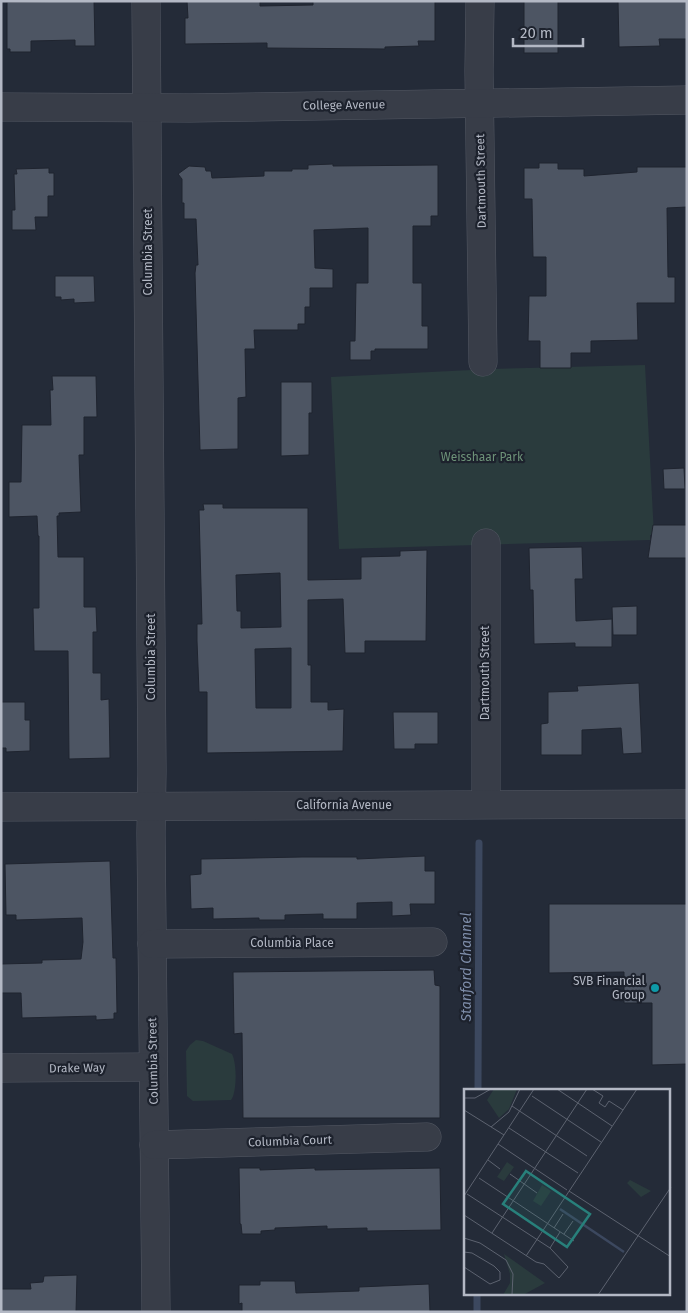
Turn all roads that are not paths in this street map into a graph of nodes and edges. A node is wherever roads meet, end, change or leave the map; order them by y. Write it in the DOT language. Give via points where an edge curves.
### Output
graph roads {
  1 [pos="146,1"];
  2 [pos="480,1"];
  3 [pos="687,100"];
  4 [pos="480,103"];
  5 [pos="1,107"];
  6 [pos="147,107"];
  7 [pos="483,362"];
  8 [pos="486,543"];
  9 [pos="486,804"];
  10 [pos="687,804"];
  11 [pos="1,806"];
  12 [pos="152,806"];
  13 [pos="433,942"];
  14 [pos="152,944"];
  15 [pos="153,1067"];
  16 [pos="1,1068"];
  17 [pos="427,1137"];
  18 [pos="154,1145"];
  19 [pos="156,1312"];
  1 -- 6 [label="street, Columbia Street"];
  2 -- 4 [label="street, Dartmouth Street"];
  3 -- 4 [label="street, College Avenue"];
  4 -- 6 [label="street, College Avenue"];
  4 -- 7 [label="street, Dartmouth Street"];
  5 -- 6 [label="street, College Avenue"];
  6 -- 12 [label="street, Columbia Street"];
  8 -- 9 [label="street, Dartmouth Street"];
  9 -- 10 [label="street, California Avenue"];
  9 -- 12 [label="street, California Avenue"];
  11 -- 12 [label="street, California Avenue"];
  12 -- 14 [label="street, Columbia Street"];
  13 -- 14 [label="street, Columbia Place"];
  14 -- 15 [label="street, Columbia Street"];
  15 -- 16 [label="street, Drake Way"];
  15 -- 18 [label="street, Columbia Street"];
  17 -- 18 [label="street, Columbia Court"];
  18 -- 19 [label="street, Columbia Street"];
}
